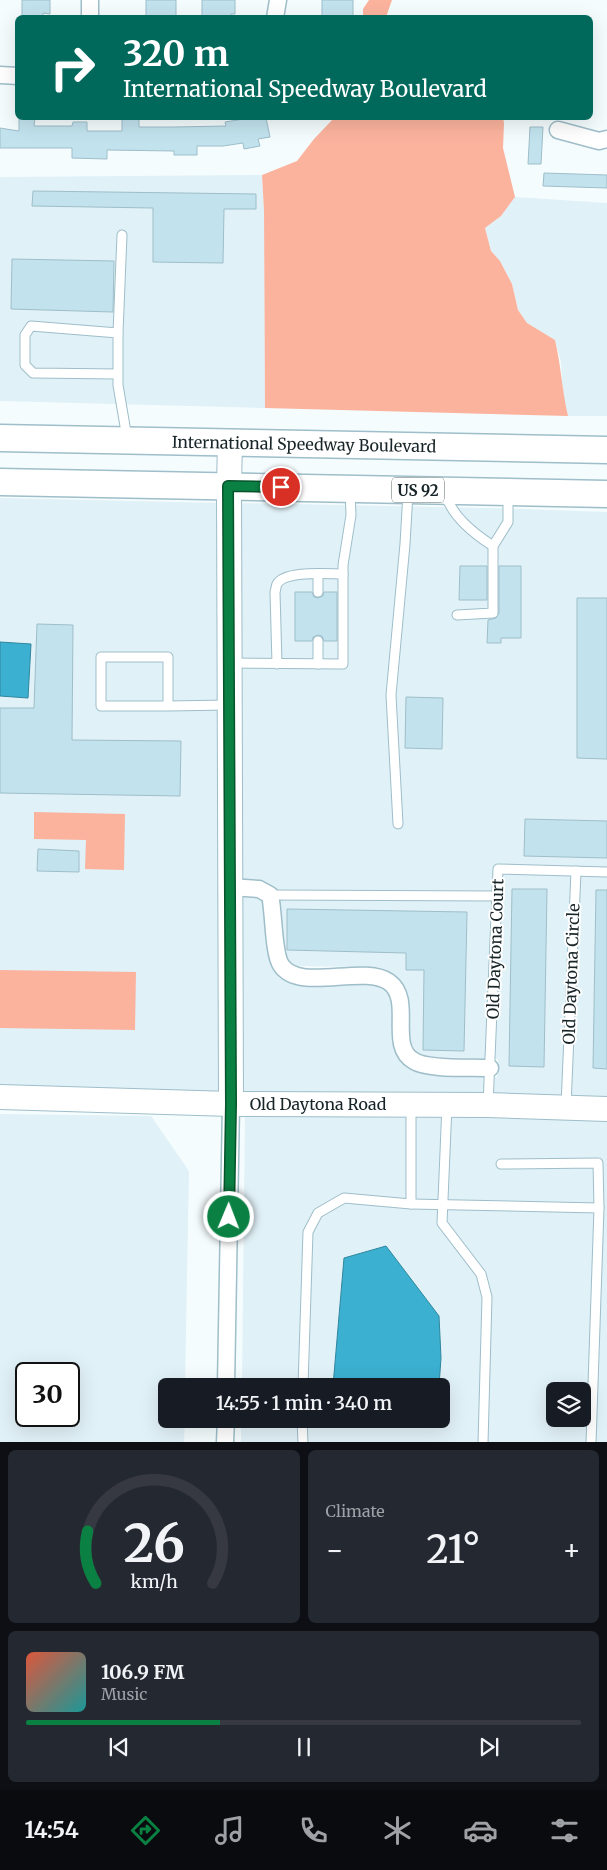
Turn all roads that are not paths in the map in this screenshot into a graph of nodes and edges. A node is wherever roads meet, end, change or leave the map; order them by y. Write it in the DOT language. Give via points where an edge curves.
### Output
graph roads {
  1 [pos="90,0"];
  2 [pos="278,0"];
  3 [pos="90,15"];
  4 [pos="276,15"];
  5 [pos="0,76"];
  6 [pos="15,76"];
  7 [pos="558,130"];
  8 [pos="607,139"];
  9 [pos="122,235"];
  10 [pos="118,333"];
  11 [pos="118,374"];
  12 [pos="0,438"];
  13 [pos="128,440"];
  14 [pos="230,442"];
  15 [pos="607,450"];
  16 [pos="0,482"];
  17 [pos="228,486"];
  18 [pos="350,489"];
  19 [pos="408,490"];
  20 [pos="443,490"];
  21 [pos="508,492"];
  22 [pos="607,494"];
  23 [pos="493,546"];
  24 [pos="318,574"];
  25 [pos="343,574"];
  26 [pos="318,592"];
  27 [pos="457,615"];
  28 [pos="318,641"];
  29 [pos="229,663"];
  30 [pos="277,664"];
  31 [pos="318,664"];
  32 [pos="230,705"];
  33 [pos="168,706"];
  34 [pos="398,824"];
  35 [pos="576,871"];
  36 [pos="607,872"];
  37 [pos="230,887"];
  38 [pos="270,895"];
  39 [pos="497,896"];
  40 [pos="490,1068"];
  41 [pos="0,1097"];
  42 [pos="231,1104"];
  43 [pos="411,1105"];
  44 [pos="447,1105"];
  45 [pos="488,1105"];
  46 [pos="566,1108"];
  47 [pos="607,1109"];
  48 [pos="502,1164"];
  49 [pos="411,1204"];
  50 [pos="444,1205"];
  51 [pos="599,1208"];
  52 [pos="226,1378"];
  53 [pos="303,1378"];
  54 [pos="226,1428"];
  55 [pos="302,1428"];
  56 [pos="225,1442"];
  57 [pos="303,1442"];
  58 [pos="483,1442"];
  59 [pos="591,1442"];
  1 -- 3 [label="street"];
  2 -- 4 [label="street"];
  5 -- 6 [label="street"];
  7 -- 8 [label="street"];
  9 -- 10 [label="lane"];
  10 -- 11 [label="lane"];
  10 -- 11 [label="lane" via="31,326 25,335 26,364 33,373"];
  11 -- 13 [label="lane"];
  12 -- 13 [label="main road, International Speedway Boulevard"];
  13 -- 14 [label="main road, International Speedway Boulevard"];
  14 -- 15 [label="main road, International Speedway Boulevard"];
  14 -- 17 [label="street"];
  16 -- 17 [label="main road, US 92"];
  17 -- 18 [label="main road, US 92"];
  17 -- 29 [label="street"];
  18 -- 19 [label="main road, US 92"];
  18 -- 25 [label="lane" via="351,515"];
  19 -- 20 [label="main road, US 92"];
  19 -- 34 [label="lane" via="391,695"];
  20 -- 21 [label="main road, US 92"];
  20 -- 23 [label="lane" via="449,506 474,533"];
  21 -- 22 [label="main road, US 92"];
  21 -- 23 [label="lane" via="508,522"];
  23 -- 27 [label="lane" via="492,613"];
  24 -- 25 [label="lane"];
  24 -- 26 [label="lane"];
  24 -- 30 [label="lane" via="296,574 277,584"];
  25 -- 31 [label="lane" via="343,664"];
  28 -- 31 [label="lane"];
  29 -- 30 [label="lane"];
  29 -- 32 [label="street"];
  30 -- 31 [label="lane"];
  32 -- 33 [label="lane"];
  32 -- 37 [label="street"];
  33 -- 33 [label="lane" via="168,657 101,657 101,706"];
  35 -- 36 [label="lane"];
  35 -- 39 [label="lane, Old Daytona Court" via="498,869"];
  35 -- 46 [label="lane, Old Daytona Circle"];
  37 -- 38 [label="street" via="259,889"];
  37 -- 42 [label="street"];
  38 -- 39 [label="lane"];
  38 -- 40 [label="street" via="280,965 290,975 377,976 389,982 400,996 402,1042 414,1061 429,1066"];
  39 -- 40 [label="lane, Old Daytona Court"];
  40 -- 45 [label="lane, Old Daytona Court"];
  41 -- 42 [label="street, Old Daytona Road"];
  42 -- 43 [label="street, Old Daytona Road"];
  42 -- 52 [label="street"];
  43 -- 44 [label="street, Old Daytona Road"];
  43 -- 49 [label="lane"];
  44 -- 45 [label="street, Old Daytona Road"];
  44 -- 50 [label="lane"];
  45 -- 46 [label="street, Old Daytona Road"];
  46 -- 47 [label="street, Old Daytona Road"];
  48 -- 51 [label="lane" via="598,1163"];
  49 -- 50 [label="lane"];
  49 -- 53 [label="lane" via="344,1198 318,1213 308,1232"];
  50 -- 51 [label="lane"];
  50 -- 58 [label="lane" via="442,1222 481,1274 487,1297"];
  51 -- 59 [label="lane"];
  54 -- 56 [label="street"];
  55 -- 57 [label="lane"];
}
